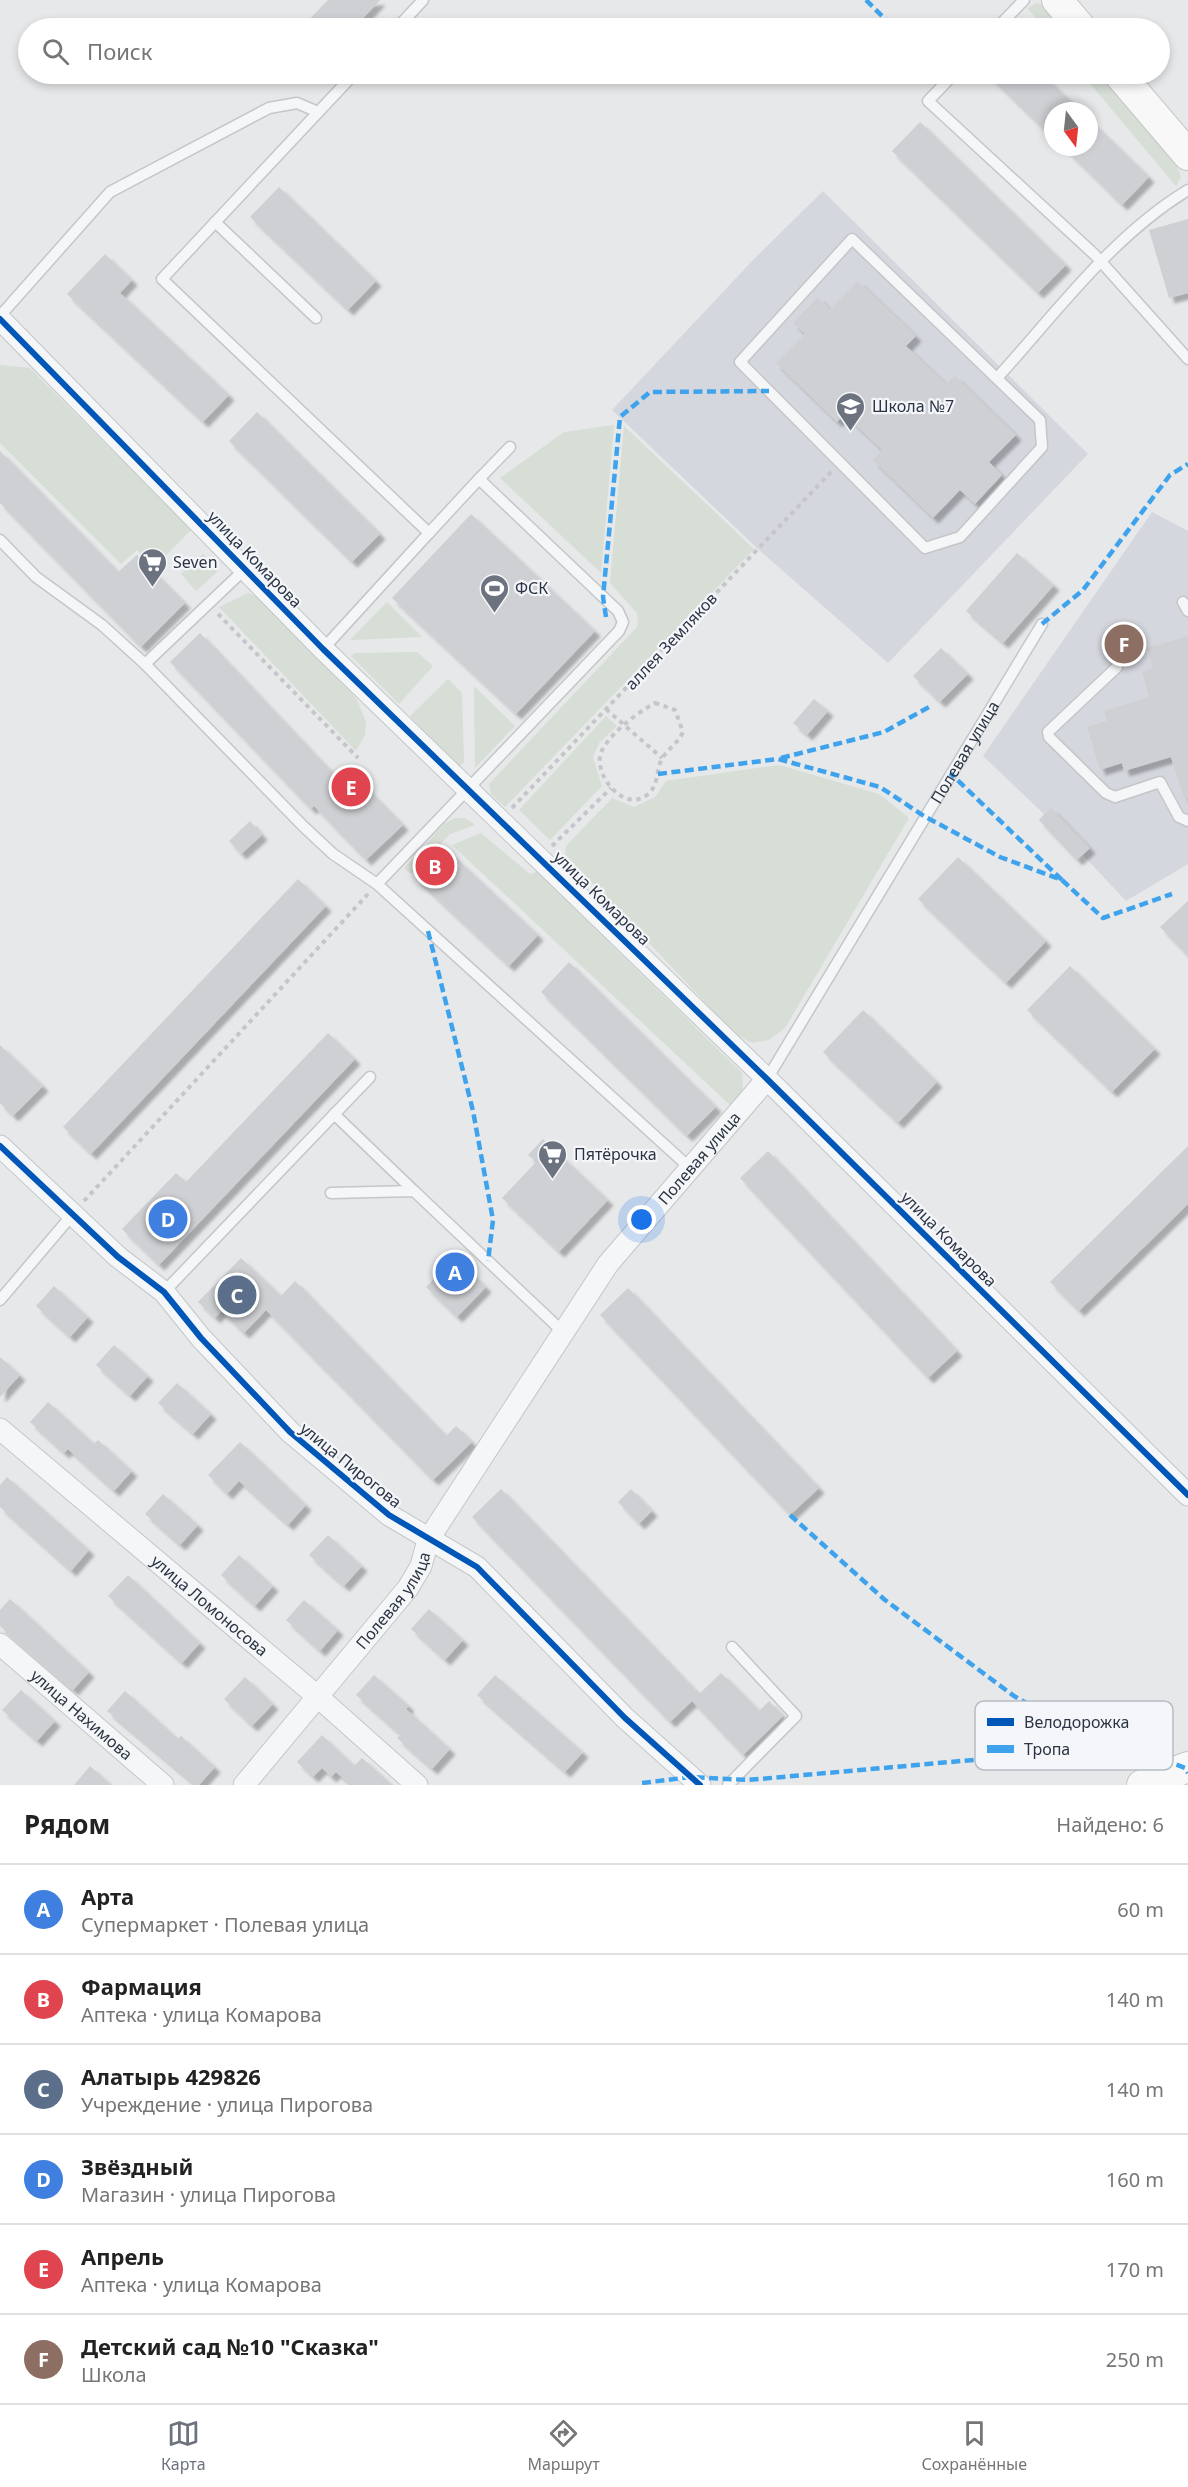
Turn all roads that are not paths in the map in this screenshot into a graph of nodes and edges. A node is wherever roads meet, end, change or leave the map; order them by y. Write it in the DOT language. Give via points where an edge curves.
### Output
graph roads {
  1 [pos="423,0"];
  2 [pos="1024,0"];
  3 [pos="1056,0"];
  4 [pos="406,18"];
  5 [pos="1007,18"];
  6 [pos="1072,18"];
  7 [pos="345,84"];
  8 [pos="944,84"];
  9 [pos="1128,84"];
  10 [pos="318,112"];
  11 [pos="1188,155"];
  12 [pos="1188,190"];
  13 [pos="215,222"];
  14 [pos="1101,262"];
  15 [pos="0,318"];
  16 [pos="316,318"];
  17 [pos="1188,359"];
  18 [pos="998,377"];
  19 [pos="510,447"];
  20 [pos="478,479"];
  21 [pos="429,533"];
  22 [pos="0,540"];
  23 [pos="246,568"];
  24 [pos="1042,624"];
  25 [pos="323,649"];
  26 [pos="145,664"];
  27 [pos="1117,668"];
  28 [pos="470,789"];
  29 [pos="1188,820"];
  30 [pos="377,884"];
  31 [pos="370,1077"];
  32 [pos="767,1079"];
  33 [pos="334,1114"];
  34 [pos="0,1146"];
  35 [pos="689,1167"];
  36 [pos="414,1191"];
  37 [pos="331,1193"];
  38 [pos="72,1215"];
  39 [pos="164,1292"];
  40 [pos="0,1300"];
  41 [pos="562,1331"];
  42 [pos="0,1429"];
  43 [pos="1188,1495"];
  44 [pos="428,1540"];
  45 [pos="0,1644"];
  46 [pos="732,1647"];
  47 [pos="317,1696"];
  48 [pos="1188,1767"];
  49 [pos="163,1785"];
  50 [pos="244,1785"];
  51 [pos="417,1785"];
  52 [pos="700,1785"];
  53 [pos="728,1785"];
  54 [pos="1142,1785"];
  1 -- 4 [label="lane"];
  2 -- 5 [label="lane"];
  3 -- 6 [label="street"];
  7 -- 10 [label="lane"];
  8 -- 14 [label="lane" via="928,101"];
  9 -- 11 [label="street"];
  10 -- 13 [label="lane"];
  10 -- 15 [label="lane" via="297,103 269,108 110,192"];
  12 -- 14 [label="lane" via="1141,222"];
  13 -- 16 [label="lane"];
  13 -- 21 [label="lane" via="162,279"];
  14 -- 17 [label="lane"];
  14 -- 18 [label="lane"];
  15 -- 23 [label="street, улица Комарова"];
  18 -- 18 [label="lane" via="1040,420 1042,447 960,537 925,548 740,362 852,239"];
  19 -- 20 [label="lane"];
  20 -- 21 [label="lane"];
  20 -- 28 [label="lane" via="618,611 623,622 619,631"];
  21 -- 25 [label="lane"];
  22 -- 26 [label="lane" via="36,577"];
  23 -- 25 [label="street, улица Комарова"];
  23 -- 26 [label="lane"];
  24 -- 32 [label="lane, Полевая улица"];
  25 -- 28 [label="street, улица Комарова"];
  26 -- 30 [label="lane" via="303,826 333,854"];
  27 -- 29 [label="lane" via="1048,732 1049,737 1106,793 1115,796 1160,782 1179,817"];
  28 -- 30 [label="lane"];
  28 -- 32 [label="street, улица Комарова"];
  30 -- 35 [label="lane"];
  31 -- 33 [label="lane"];
  32 -- 35 [label="street, Полевая улица"];
  32 -- 43 [label="street, улица Комарова"];
  33 -- 36 [label="lane"];
  33 -- 39 [label="lane"];
  34 -- 38 [label="street, улица Пирогова"];
  35 -- 41 [label="street, Полевая улица" via="608,1264"];
  36 -- 37 [label="lane"];
  36 -- 41 [label="lane"];
  38 -- 39 [label="street, улица Пирогова"];
  38 -- 40 [label="lane"];
  39 -- 44 [label="street, улица Пирогова" via="201,1338 290,1432 389,1515"];
  41 -- 44 [label="street, Полевая улица"];
  42 -- 47 [label="street, улица Ломоносова"];
  44 -- 47 [label="street, Полевая улица" via="421,1566 408,1588"];
  44 -- 52 [label="street, улица Пирогова" via="477,1567 625,1718"];
  45 -- 49 [label="street, улица Нахимова"];
  46 -- 53 [label="lane" via="796,1716"];
  47 -- 50 [label="street, Полевая улица"];
  47 -- 51 [label="street, улица Ломоносова"];
  48 -- 54 [label="street"];
}
